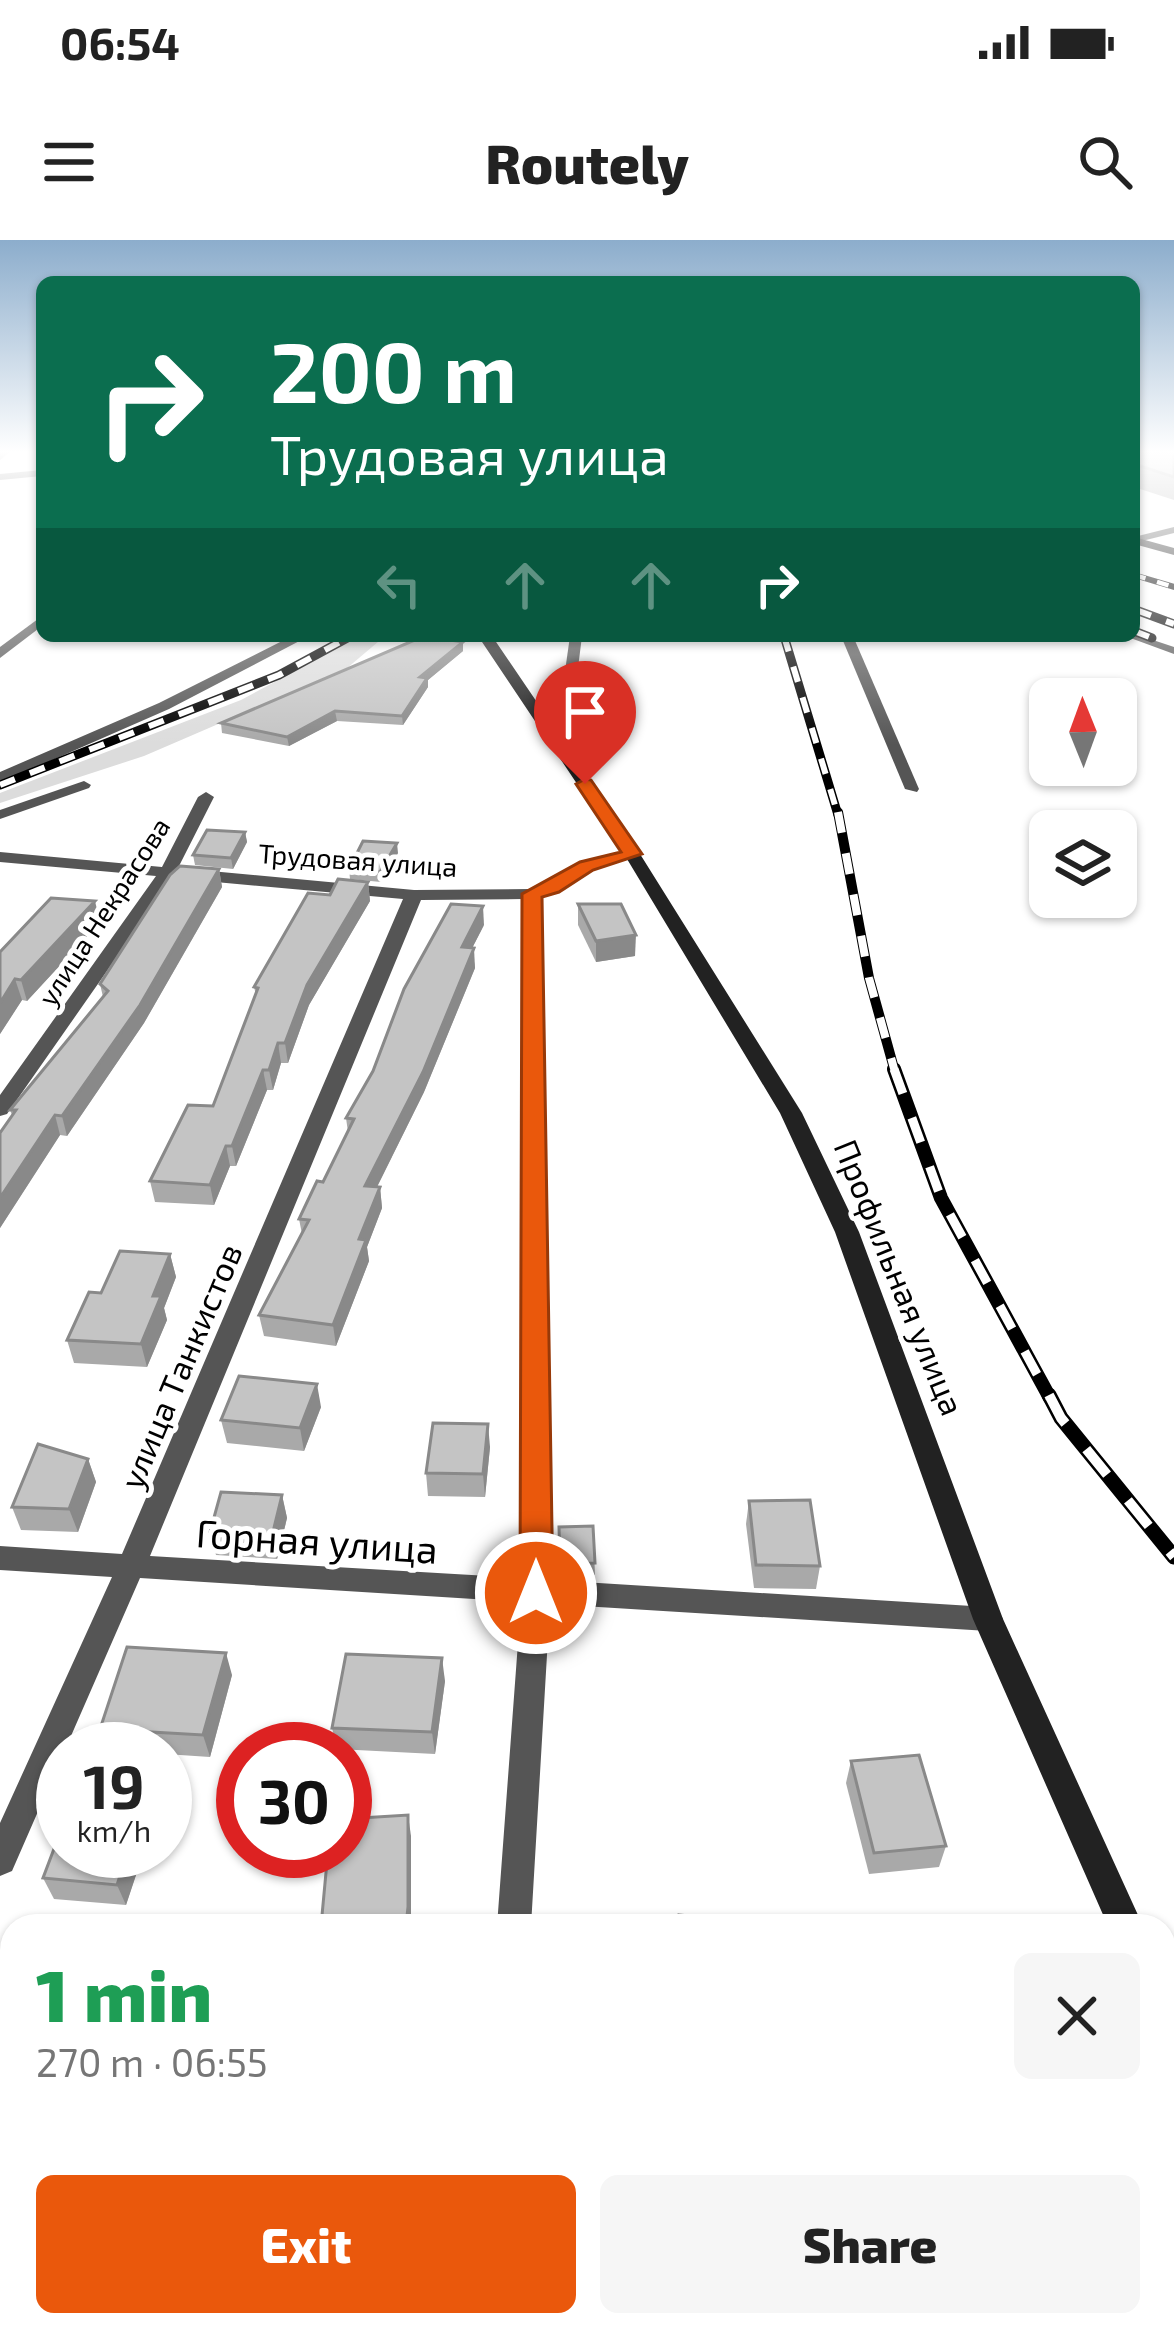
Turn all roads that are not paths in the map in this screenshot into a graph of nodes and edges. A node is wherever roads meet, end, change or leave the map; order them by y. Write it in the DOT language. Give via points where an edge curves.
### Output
graph roads {
  1 [pos="36,625"];
  2 [pos="1140,639"];
  3 [pos="290,642"];
  4 [pos="489,642"];
  5 [pos="575,642"];
  6 [pos="850,642"];
  7 [pos="1174,650"];
  8 [pos="0,654"];
  9 [pos="561,749"];
  10 [pos="0,778"];
  11 [pos="84,785"];
  12 [pos="913,789"];
  13 [pos="206,797"];
  14 [pos="0,814"];
  15 [pos="632,854"];
  16 [pos="0,857"];
  17 [pos="168,871"];
  18 [pos="532,894"];
  19 [pos="414,895"];
  20 [pos="0,1110"];
  21 [pos="0,1558"];
  22 [pos="131,1567"];
  23 [pos="536,1593"];
  24 [pos="988,1618"];
  25 [pos="0,1860"];
  26 [pos="515,1914"];
  27 [pos="1121,1914"];
  1 -- 8 [label="street"];
  2 -- 7 [label="lane"];
  3 -- 10 [label="street"];
  4 -- 9 [label="main road, Профильная улица"];
  5 -- 9 [label="lane"];
  6 -- 12 [label="lane"];
  9 -- 15 [label="main road, Профильная улица"];
  11 -- 14 [label="lane"];
  13 -- 17 [label="street, улица Некрасова"];
  15 -- 18 [label="street, Трудовая улица"];
  15 -- 24 [label="main road, Профильная улица" via="791,1113 847,1232"];
  16 -- 17 [label="street, Трудовая улица"];
  17 -- 19 [label="street, Трудовая улица"];
  17 -- 20 [label="street, улица Некрасова"];
  18 -- 19 [label="street, Трудовая улица"];
  18 -- 23 [label="street"];
  19 -- 22 [label="street, улица Танкистов"];
  21 -- 22 [label="street, Горная улица"];
  22 -- 23 [label="street, Горная улица"];
  22 -- 25 [label="street, улица Танкистов"];
  23 -- 24 [label="street, Горная улица"];
  23 -- 26 [label="street"];
  24 -- 27 [label="main road, Профильная улица"];
}
